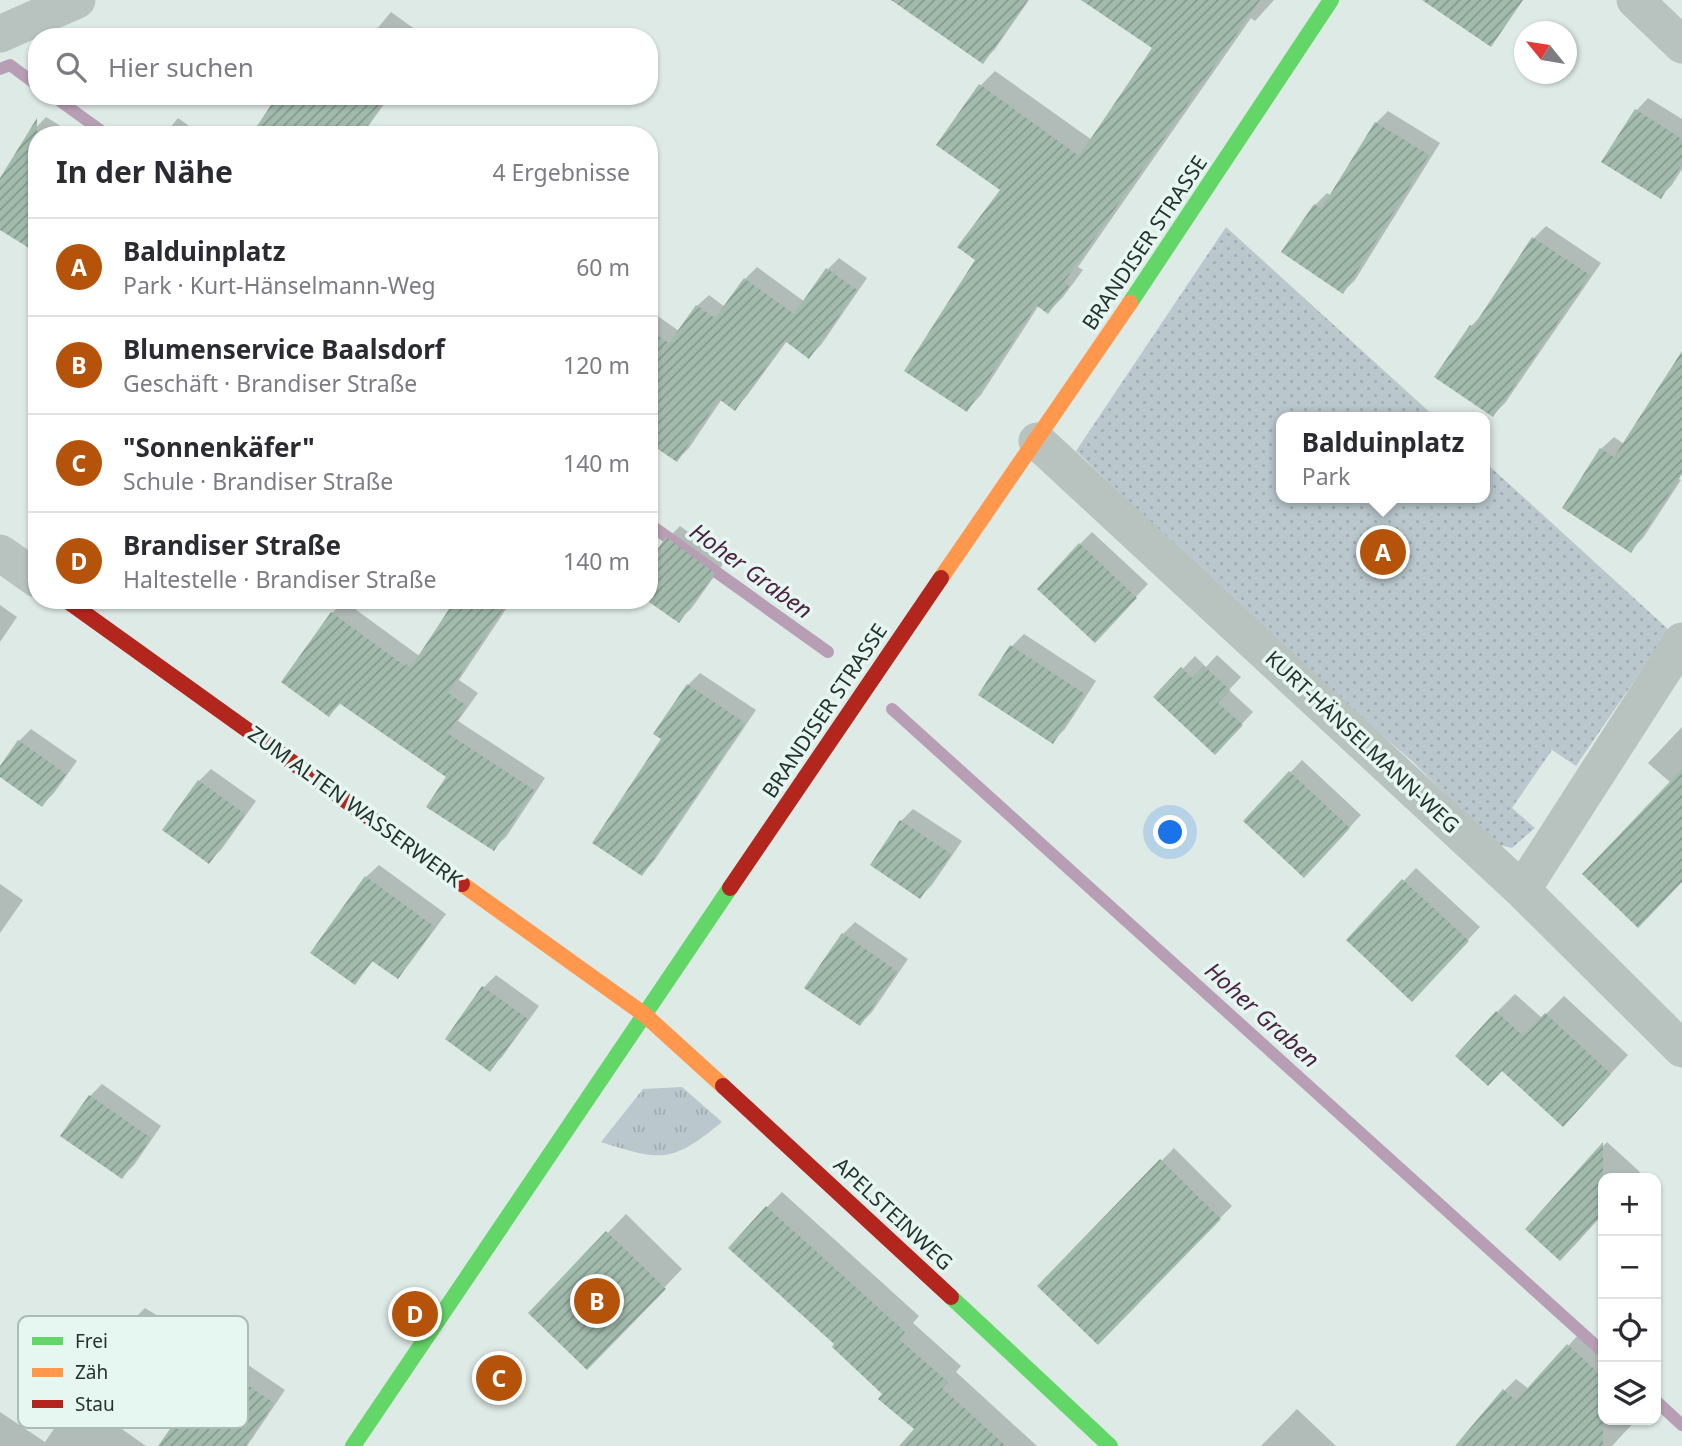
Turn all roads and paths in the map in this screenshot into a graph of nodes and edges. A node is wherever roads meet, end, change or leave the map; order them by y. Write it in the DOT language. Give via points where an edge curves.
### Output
graph roads {
  1 [pos="77,0"];
  2 [pos="1331,0"];
  3 [pos="1635,0"];
  4 [pos="0,34"];
  5 [pos="1682,45"];
  6 [pos="1037,441"];
  7 [pos="0,553"];
  8 [pos="28,573"];
  9 [pos="79,609"];
  10 [pos="1682,640"];
  11 [pos="1522,890"];
  12 [pos="645,1015"];
  13 [pos="1682,1049"];
  14 [pos="353,1446"];
  15 [pos="1110,1446"];
  1 -- 4 [label="street"];
  2 -- 6 [label="street, BRANDISER STRASSE"];
  3 -- 5 [label="street"];
  6 -- 11 [label="street, KURT-HÄNSELMANN-WEG"];
  6 -- 12 [label="street, BRANDISER STRASSE"];
  7 -- 8 [label="street"];
  9 -- 12 [label="street, ZUM ALTEN WASSERWERK"];
  10 -- 11 [label="street"];
  11 -- 13 [label="street, KURT-HÄNSELMANN-WEG"];
  12 -- 14 [label="street, BRANDISER STRASSE"];
  12 -- 15 [label="street, APELSTEINWEG"];
}
